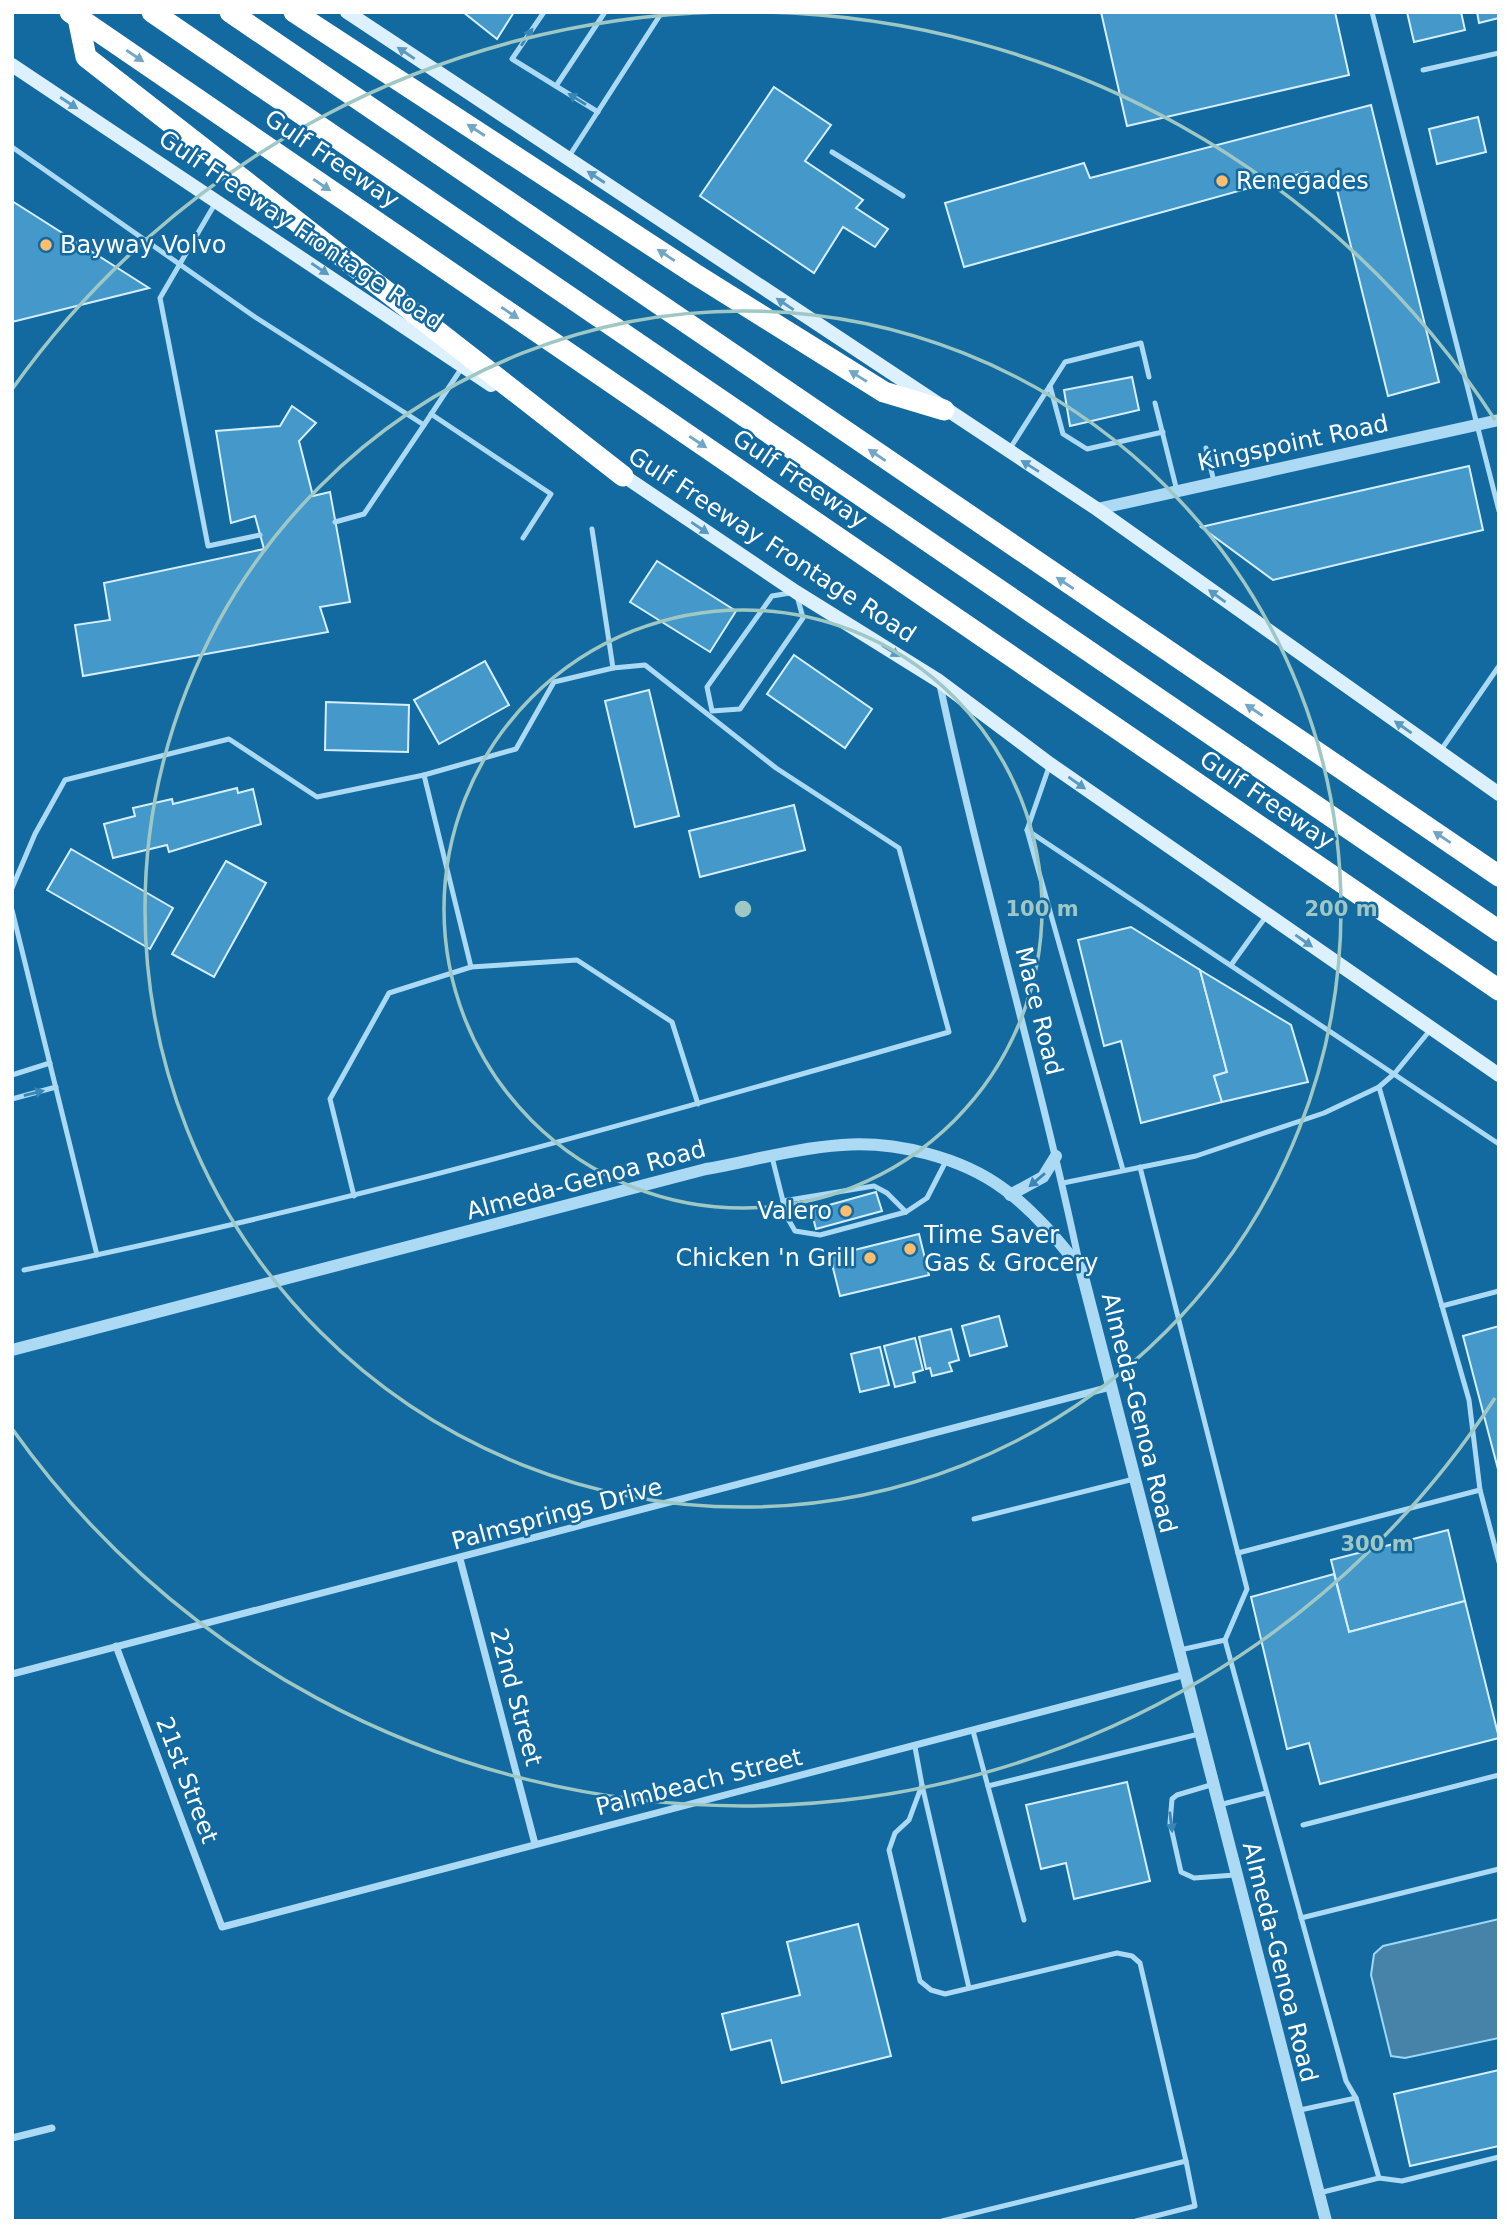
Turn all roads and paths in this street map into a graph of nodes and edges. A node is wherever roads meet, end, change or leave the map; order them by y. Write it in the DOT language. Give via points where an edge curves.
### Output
graph roads {
  1 [pos="152,12"];
  2 [pos="230,12"];
  3 [pos="294,12"];
  4 [pos="346,12"];
  5 [pos="544,12"];
  6 [pos="605,12"];
  7 [pos="662,12"];
  8 [pos="1372,12"];
  9 [pos="74,15"];
  10 [pos="1499,53"];
  11 [pos="12,65"];
  12 [pos="1423,70"];
  13 [pos="556,86"];
  14 [pos="598,112"];
  15 [pos="12,146"];
  16 [pos="832,152"];
  17 [pos="568,158"];
  18 [pos="903,196"];
  19 [pos="218,200"];
  20 [pos="179,262"];
  21 [pos="463,366"];
  22 [pos="1149,377"];
  23 [pos="1050,386"];
  24 [pos="1156,403"];
  25 [pos="944,410"];
  26 [pos="431,414"];
  27 [pos="1499,420"];
  28 [pos="1479,424"];
  29 [pos="424,425"];
  30 [pos="1163,432"];
  31 [pos="1206,448"];
  32 [pos="1007,452"];
  33 [pos="623,476"];
  34 [pos="1214,482"];
  35 [pos="1177,491"];
  36 [pos="1097,509"];
  37 [pos="1499,511"];
  38 [pos="335,522"];
  39 [pos="592,529"];
  40 [pos="260,535"];
  41 [pos="523,538"];
  42 [pos="796,592"];
  43 [pos="1499,666"];
  44 [pos="613,668"];
  45 [pos="939,681"];
  46 [pos="711,713"];
  47 [pos="1440,753"];
  48 [pos="1049,764"];
  49 [pos="424,775"];
  50 [pos="1499,794"];
  51 [pos="1027,830"];
  52 [pos="1499,876"];
  53 [pos="12,888"];
  54 [pos="12,910"];
  55 [pos="1267,915"];
  56 [pos="1499,931"];
  57 [pos="1231,965"];
  58 [pos="471,967"];
  59 [pos="1499,990"];
  60 [pos="1431,1029"];
  61 [pos="50,1063"];
  62 [pos="1395,1073"];
  63 [pos="12,1075"];
  64 [pos="1499,1075"];
  65 [pos="56,1087"];
  66 [pos="1379,1087"];
  67 [pos="12,1098"];
  68 [pos="698,1104"];
  69 [pos="1499,1144"];
  70 [pos="1056,1156"];
  71 [pos="772,1157"];
  72 [pos="946,1161"];
  73 [pos="1140,1167"];
  74 [pos="1123,1170"];
  75 [pos="1063,1183"];
  76 [pos="1010,1195"];
  77 [pos="354,1196"];
  78 [pos="783,1201"];
  79 [pos="906,1212"];
  80 [pos="97,1255"];
  81 [pos="1081,1269"];
  82 [pos="24,1270"];
  83 [pos="1499,1291"];
  84 [pos="1442,1306"];
  85 [pos="12,1350"];
  86 [pos="1110,1387"];
  87 [pos="1134,1479"];
  88 [pos="1480,1490"];
  89 [pos="974,1519"];
  90 [pos="1238,1553"];
  91 [pos="460,1559"];
  92 [pos="1499,1562"];
  93 [pos="1225,1640"];
  94 [pos="116,1646"];
  95 [pos="1180,1650"];
  96 [pos="12,1674"];
  97 [pos="1186,1674"];
  98 [pos="974,1731"];
  99 [pos="1201,1734"];
  100 [pos="915,1747"];
  101 [pos="1499,1775"];
  102 [pos="1214,1784"];
  103 [pos="922,1785"];
  104 [pos="988,1786"];
  105 [pos="1266,1793"];
  106 [pos="1219,1805"];
  107 [pos="1303,1825"];
  108 [pos="535,1844"];
  109 [pos="1499,1869"];
  110 [pos="1237,1875"];
  111 [pos="1301,1918"];
  112 [pos="1024,1920"];
  113 [pos="222,1927"];
  114 [pos="969,1988"];
  115 [pos="1356,2098"];
  116 [pos="1297,2111"];
  117 [pos="52,2128"];
  118 [pos="12,2138"];
  119 [pos="1499,2157"];
  120 [pos="1186,2161"];
  121 [pos="1378,2178"];
  122 [pos="1318,2193"];
  123 [pos="942,2221"];
  124 [pos="1136,2221"];
  125 [pos="1326,2221"];
  1 -- 56 [label="highway, Gulf Freeway"];
  52 -- 2 [label="highway, one-way"];
  25 -- 3 [label="highway, one-way" via="884,393"];
  17 -- 4 [label="main road, one-way"];
  13 -- 5 [label="lane, one-way" via="512,58"];
  6 -- 13 [label="lane"];
  7 -- 14 [label="lane"];
  8 -- 28 [label="lane"];
  9 -- 33 [label="highway" via="86,57"];
  9 -- 59 [label="highway, Gulf Freeway, one-way"];
  10 -- 12 [label="lane"];
  11 -- 19 [label="main road, Gulf Freeway Frontage Road, one-way"];
  14 -- 13 [label="lane, one-way"];
  14 -- 17 [label="lane"];
  15 -- 20 [label="lane"];
  16 -- 18 [label="lane"];
  25 -- 17 [label="main road, one-way"];
  19 -- 20 [label="lane"];
  19 -- 21 [label="main road, Gulf Freeway Frontage Road, one-way"];
  20 -- 29 [label="lane" via="255,317"];
  20 -- 40 [label="lane" via="160,298 208,546"];
  21 -- 26 [label="lane"];
  21 -- 33 [label="main road, Gulf Freeway Frontage Road"];
  22 -- 23 [label="lane" via="1140,343 1065,362"];
  23 -- 30 [label="lane" via="1063,434 1087,449"];
  23 -- 32 [label="lane"];
  24 -- 30 [label="lane"];
  25 -- 32 [label="main road"];
  26 -- 29 [label="lane"];
  26 -- 41 [label="lane" via="551,494"];
  27 -- 28 [label="street, Kingspoint Road"];
  28 -- 34 [label="street, Kingspoint Road"];
  28 -- 37 [label="lane"];
  29 -- 38 [label="lane" via="364,514"];
  30 -- 35 [label="lane"];
  31 -- 34 [label="lane"];
  36 -- 32 [label="main road, one-way"];
  33 -- 42 [label="main road, Gulf Freeway Frontage Road, one-way"];
  34 -- 35 [label="street, Kingspoint Road"];
  35 -- 36 [label="street, Kingspoint Road"];
  47 -- 36 [label="main road, one-way"];
  39 -- 44 [label="lane"];
  42 -- 45 [label="main road, Gulf Freeway Frontage Road, one-way"];
  42 -- 46 [label="lane" via="772,596 707,687"];
  42 -- 46 [label="lane" via="803,618 772,664 740,709"];
  43 -- 47 [label="lane"];
  44 -- 46 [label="lane" via="645,665"];
  44 -- 49 [label="lane" via="554,682 516,749"];
  45 -- 48 [label="main road, Gulf Freeway Frontage Road"];
  45 -- 70 [label="street, Mace Road"];
  46 -- 68 [label="lane" via="776,768 899,848 949,1032"];
  47 -- 50 [label="main road"];
  48 -- 51 [label="lane"];
  48 -- 55 [label="main road, Gulf Freeway Frontage Road, one-way"];
  49 -- 53 [label="lane" via="317,797 229,739 65,779 34,834"];
  49 -- 58 [label="lane"];
  51 -- 57 [label="lane"];
  51 -- 74 [label="lane"];
  54 -- 61 [label="lane"];
  55 -- 57 [label="lane"];
  55 -- 60 [label="main road, Gulf Freeway Frontage Road, one-way"];
  57 -- 62 [label="lane"];
  58 -- 68 [label="lane" via="577,960 672,1022"];
  58 -- 77 [label="lane" via="388,993 330,1099"];
  60 -- 62 [label="lane"];
  60 -- 64 [label="main road, Gulf Freeway Frontage Road"];
  61 -- 63 [label="lane"];
  61 -- 65 [label="lane"];
  62 -- 66 [label="lane"];
  62 -- 69 [label="lane"];
  67 -- 65 [label="lane, one-way"];
  65 -- 80 [label="lane"];
  66 -- 73 [label="lane" via="1251,1139"];
  66 -- 84 [label="lane"];
  68 -- 77 [label="lane"];
  70 -- 75 [label="street, Mace Road"];
  70 -- 76 [label="street, one-way" via="1043,1177"];
  71 -- 72 [label="street, Almeda-Genoa Road" via="844,1145 902,1148"];
  71 -- 78 [label="lane"];
  71 -- 85 [label="street, Almeda-Genoa Road" via="706,1169"];
  72 -- 76 [label="street, Almeda-Genoa Road"];
  72 -- 79 [label="lane" via="927,1198"];
  73 -- 74 [label="lane"];
  73 -- 90 [label="lane"];
  74 -- 75 [label="lane"];
  75 -- 81 [label="street, Mace Road"];
  76 -- 81 [label="street, Almeda-Genoa Road" via="1046,1226"];
  77 -- 80 [label="lane"];
  78 -- 79 [label="lane" via="874,1186"];
  78 -- 79 [label="lane" via="796,1231 820,1235"];
  80 -- 82 [label="lane"];
  81 -- 86 [label="street, Almeda-Genoa Road"];
  83 -- 84 [label="lane"];
  84 -- 88 [label="lane" via="1469,1400"];
  86 -- 87 [label="street, Almeda-Genoa Road"];
  86 -- 91 [label="street, Palmsprings Drive"];
  87 -- 89 [label="lane"];
  87 -- 95 [label="street, Almeda-Genoa Road"];
  88 -- 90 [label="lane"];
  88 -- 92 [label="lane"];
  90 -- 93 [label="lane" via="1247,1589"];
  91 -- 94 [label="street, Palmsprings Drive"];
  91 -- 108 [label="street, 22nd Street"];
  93 -- 95 [label="lane"];
  93 -- 105 [label="lane"];
  94 -- 96 [label="street, Palmsprings Drive"];
  94 -- 113 [label="street, 21st Street"];
  95 -- 97 [label="street, Almeda-Genoa Road"];
  97 -- 98 [label="street, Palmbeach Street"];
  97 -- 99 [label="street, Almeda-Genoa Road"];
  98 -- 100 [label="street, Palmbeach Street"];
  98 -- 104 [label="lane"];
  99 -- 102 [label="street, Almeda-Genoa Road"];
  99 -- 104 [label="lane"];
  100 -- 103 [label="lane"];
  100 -- 108 [label="street, Palmbeach Street"];
  101 -- 107 [label="lane"];
  102 -- 106 [label="street, Almeda-Genoa Road"];
  102 -- 110 [label="lane, one-way" via="1172,1799 1170,1823 1181,1872 1194,1878"];
  103 -- 114 [label="lane"];
  103 -- 114 [label="lane" via="909,1820 895,1833 889,1850 920,1981 945,1994"];
  104 -- 112 [label="lane"];
  105 -- 106 [label="lane"];
  105 -- 111 [label="lane"];
  106 -- 110 [label="street, Almeda-Genoa Road"];
  108 -- 113 [label="street, Palmbeach Street"];
  109 -- 111 [label="lane"];
  110 -- 116 [label="street, Almeda-Genoa Road"];
  111 -- 115 [label="lane" via="1346,2081"];
  114 -- 120 [label="lane" via="1117,1953 1132,1956 1140,1963"];
  115 -- 116 [label="lane"];
  115 -- 121 [label="lane"];
  116 -- 122 [label="street, Almeda-Genoa Road"];
  117 -- 118 [label="street"];
  119 -- 121 [label="lane" via="1402,2181"];
  120 -- 123 [label="lane"];
  120 -- 124 [label="lane" via="1195,2206"];
  121 -- 122 [label="lane"];
  122 -- 125 [label="street, Almeda-Genoa Road"];
}
